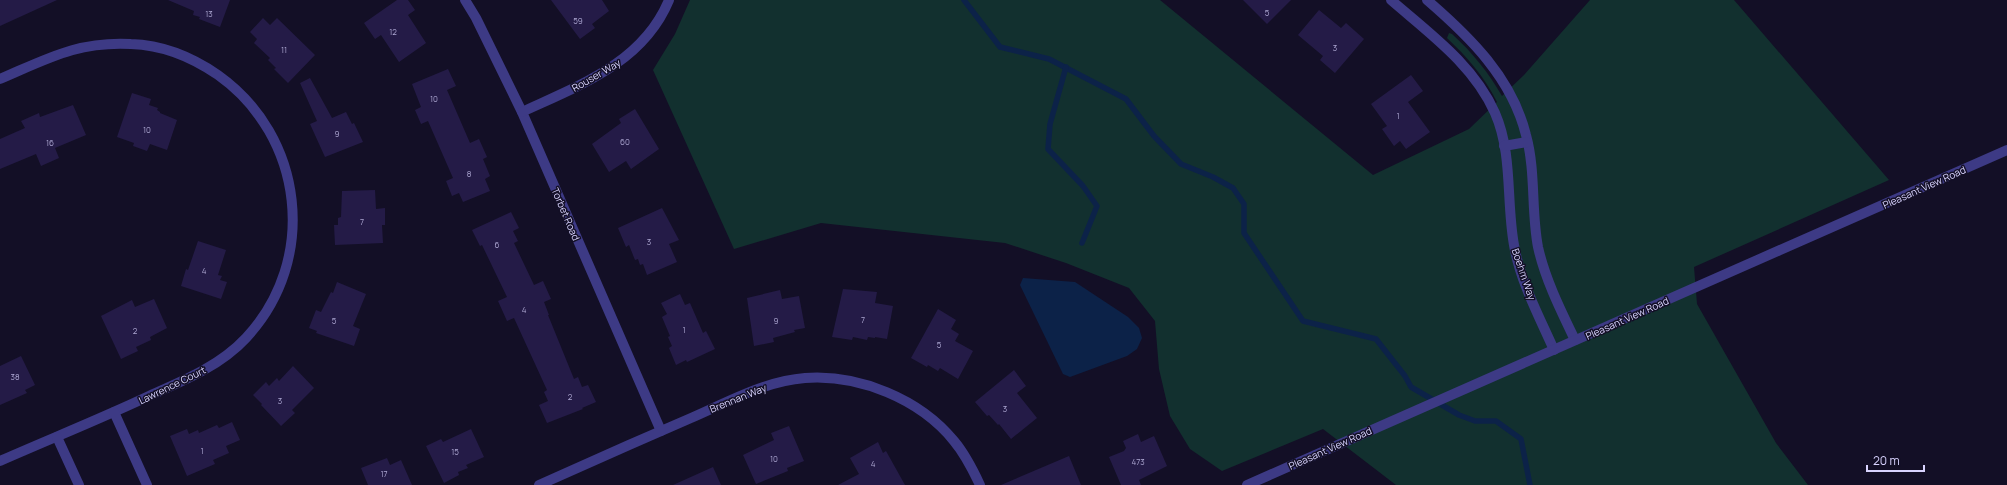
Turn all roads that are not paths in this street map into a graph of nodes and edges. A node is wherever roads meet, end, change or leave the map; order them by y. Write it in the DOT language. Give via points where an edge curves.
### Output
graph roads {
  1 [pos="465,0"];
  2 [pos="669,0"];
  3 [pos="1391,0"];
  4 [pos="1427,0"];
  5 [pos="0,79"];
  6 [pos="522,112"];
  7 [pos="1527,142"];
  8 [pos="1504,146"];
  9 [pos="2007,150"];
  10 [pos="1575,340"];
  11 [pos="1554,350"];
  12 [pos="114,412"];
  13 [pos="661,431"];
  14 [pos="57,437"];
  15 [pos="0,461"];
  16 [pos="79,485"];
  17 [pos="147,485"];
  18 [pos="539,485"];
  19 [pos="980,485"];
  20 [pos="1247,485"];
  1 -- 6 [label="street, Torbet Road"];
  2 -- 6 [label="street, Rouser Way" via="653,27 636,48 615,66 588,82"];
  3 -- 8 [label="street, Boehm Way" via="1454,55 1472,76 1495,113"];
  4 -- 7 [label="street" via="1461,29 1485,55 1516,106"];
  5 -- 12 [label="street, Lawrence Court" via="66,51 97,44 133,44 169,50 202,64 234,86 259,114 277,143 288,175 294,212 291,246 283,278 269,309 246,338 222,358 194,376"];
  6 -- 13 [label="street, Torbet Road"];
  7 -- 8 [label="street"];
  7 -- 10 [label="street" via="1538,247"];
  8 -- 11 [label="street, Boehm Way" via="1514,245 1520,269"];
  9 -- 10 [label="street, Pleasant View Road"];
  10 -- 11 [label="street, Pleasant View Road"];
  11 -- 20 [label="street, Pleasant View Road"];
  12 -- 14 [label="street, Lawrence Court"];
  12 -- 17 [label="street"];
  13 -- 18 [label="street, Brennan Way"];
  13 -- 19 [label="street, Brennan Way" via="759,388 782,382 806,378 862,384 888,392 934,421 954,441"];
  14 -- 15 [label="street, Lawrence Court"];
  14 -- 16 [label="street"];
}
